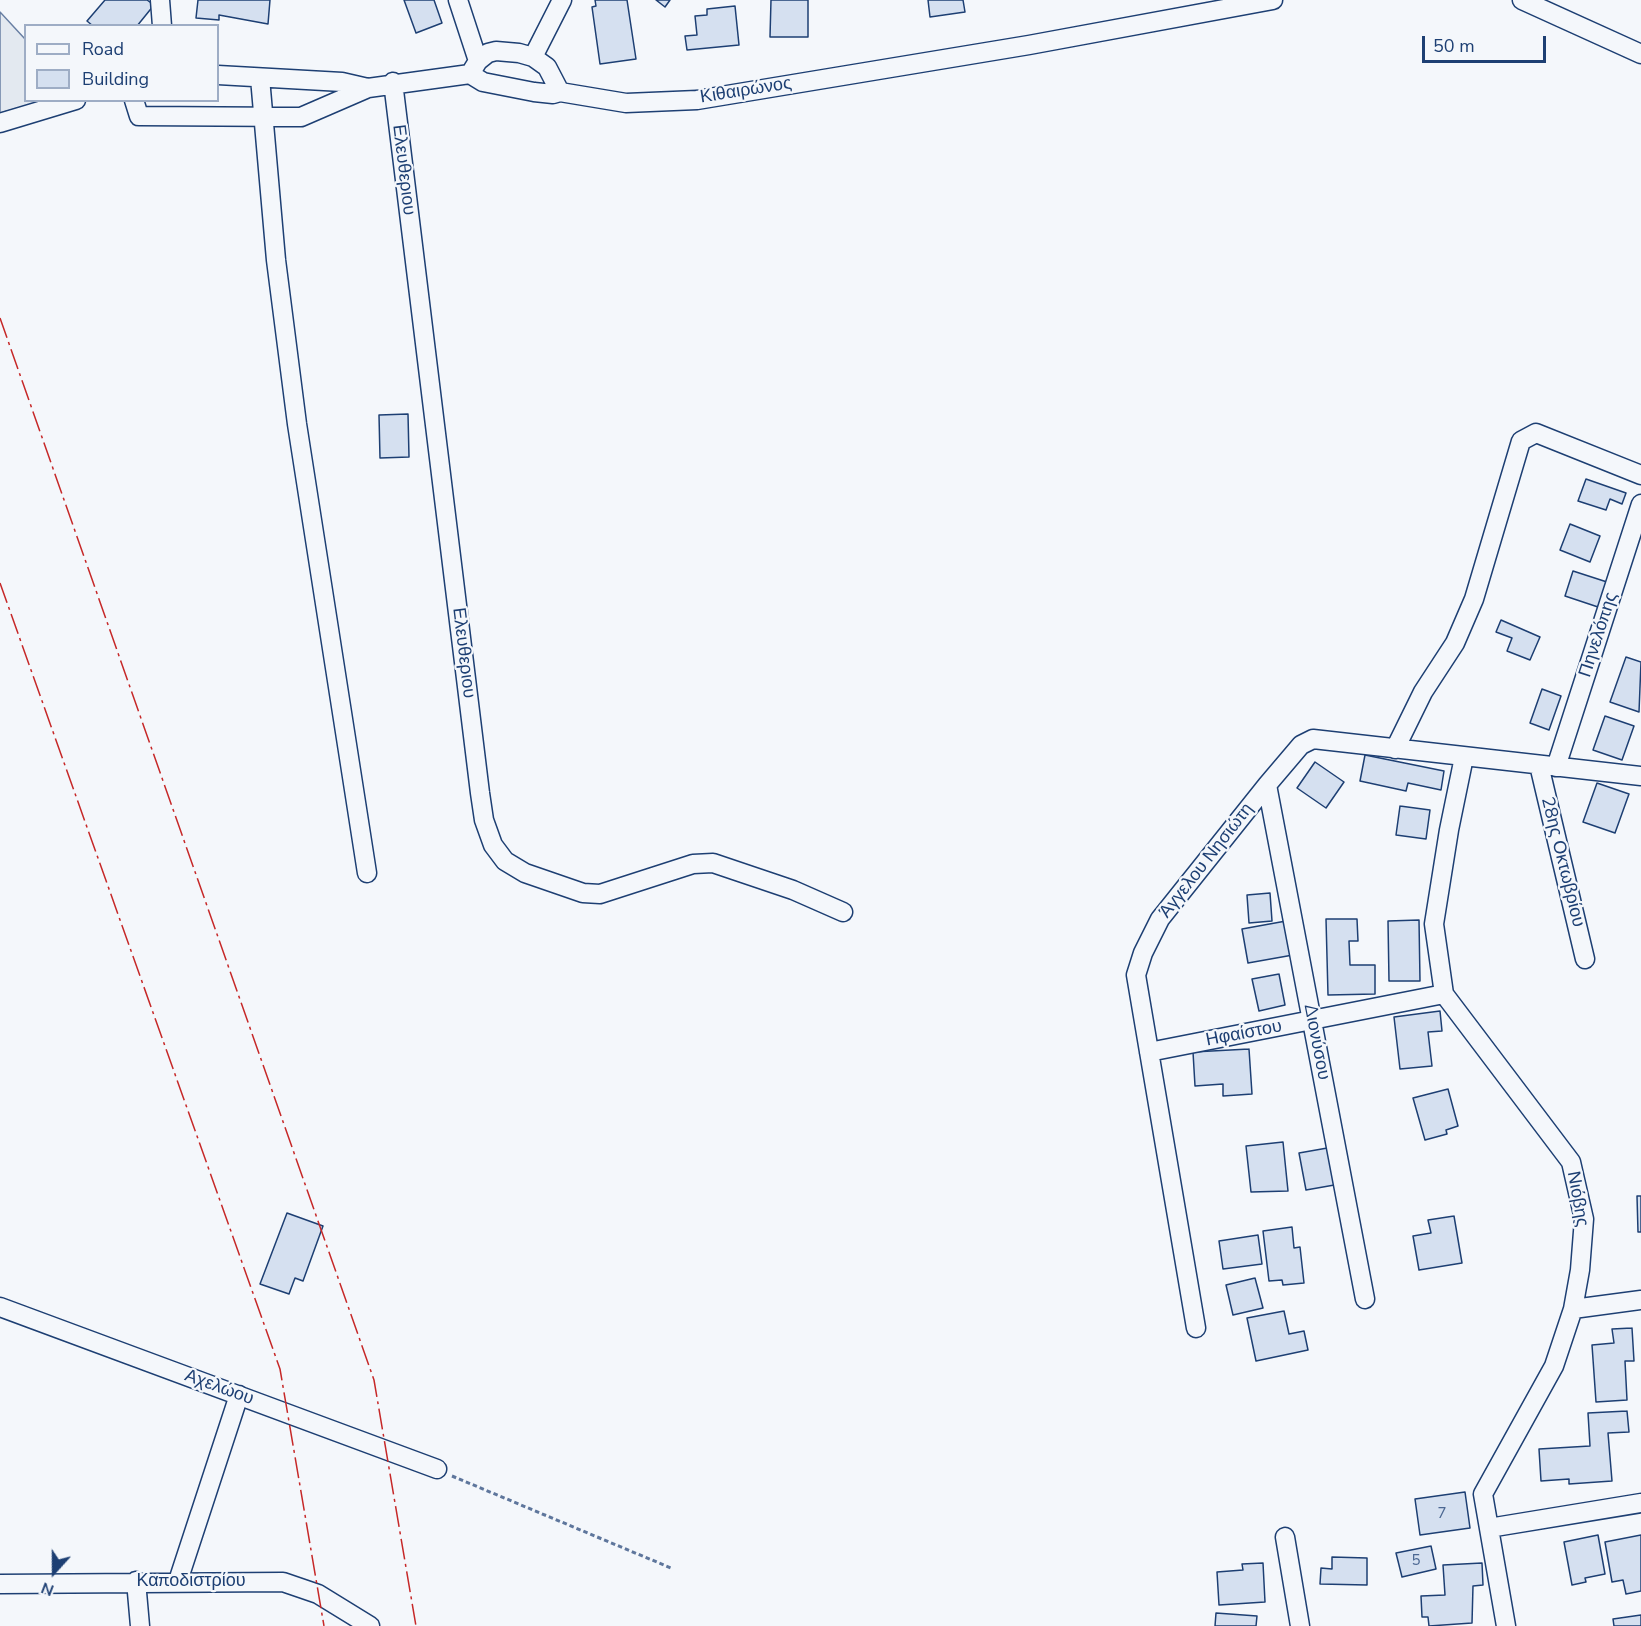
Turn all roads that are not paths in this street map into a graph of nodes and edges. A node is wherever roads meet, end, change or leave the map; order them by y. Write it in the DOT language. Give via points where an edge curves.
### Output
graph roads {
  1 [pos="160,0"];
  2 [pos="458,0"];
  3 [pos="561,0"];
  4 [pos="1273,0"];
  5 [pos="1522,0"];
  6 [pos="162,24"];
  7 [pos="1641,54"];
  8 [pos="533,57"];
  9 [pos="474,67"];
  10 [pos="219,75"];
  11 [pos="260,78"];
  12 [pos="393,82"];
  13 [pos="368,88"];
  14 [pos="560,92"];
  15 [pos="69,102"];
  16 [pos="135,102"];
  17 [pos="264,118"];
  18 [pos="0,123"];
  19 [pos="1641,475"];
  20 [pos="1641,504"];
  21 [pos="1395,750"];
  22 [pos="1464,758"];
  23 [pos="1547,766"];
  24 [pos="1641,776"];
  25 [pos="1267,785"];
  26 [pos="367,873"];
  27 [pos="843,912"];
  28 [pos="1585,958"];
  29 [pos="1444,994"];
  30 [pos="1312,1020"];
  31 [pos="1149,1052"];
  32 [pos="1365,1299"];
  33 [pos="1641,1300"];
  34 [pos="0,1306"];
  35 [pos="1573,1309"];
  36 [pos="1197,1328"];
  37 [pos="238,1395"];
  38 [pos="437,1469"];
  39 [pos="1641,1503"];
  40 [pos="1489,1528"];
  41 [pos="1285,1537"];
  42 [pos="136,1581"];
  43 [pos="178,1581"];
  44 [pos="0,1584"];
  45 [pos="140,1626"];
  46 [pos="370,1626"];
  47 [pos="1300,1626"];
  48 [pos="1506,1626"];
  1 -- 6 [label="street"];
  2 -- 9 [label="street"];
  3 -- 8 [label="street"];
  4 -- 14 [label="street, Κιθαιρώνος" via="697,100 626,103"];
  5 -- 7 [label="street"];
  8 -- 9 [label="street" via="496,51"];
  8 -- 14 [label="street" via="547,67"];
  9 -- 12 [label="street, Κιθαιρώνος"];
  9 -- 14 [label="street, Κιθαιρώνος" via="491,84"];
  10 -- 11 [label="street, Κιθαιρώνος"];
  11 -- 13 [label="street, Κιθαιρώνος" via="342,82"];
  11 -- 17 [label="street"];
  12 -- 13 [label="street, Κιθαιρώνος"];
  12 -- 27 [label="street, Ελευθεριου" via="480,793 493,844 505,861 525,873 583,893 600,894 693,864 713,863"];
  13 -- 17 [label="street" via="301,117"];
  15 -- 18 [label="street"];
  16 -- 17 [label="street" via="140,116"];
  17 -- 26 [label="street" via="276,260 296,413"];
  19 -- 21 [label="street" via="1536,433 1521,441 1474,599 1455,643 1423,692"];
  20 -- 23 [label="street, Πηνελόπης"];
  21 -- 22 [label="street, Άγγελου Νησιώτη"];
  21 -- 25 [label="street, Άγγελου Νησιώτη" via="1313,739 1301,745"];
  22 -- 23 [label="street, Άγγελου Νησιώτη"];
  22 -- 29 [label="street, Νιόβης" via="1434,924"];
  23 -- 24 [label="street, Άγγελου Νησιώτη"];
  23 -- 28 [label="street, 28ης Οκτωβρίου"];
  25 -- 30 [label="street, Διονύσου"];
  25 -- 31 [label="street, Άγγελου Νησιώτη" via="1160,919 1143,954 1136,975"];
  29 -- 30 [label="street, Ηφαίστου"];
  29 -- 35 [label="street, Νιόβης" via="1571,1162 1584,1219"];
  30 -- 31 [label="street, Ηφαίστου"];
  30 -- 32 [label="street, Διονύσου"];
  31 -- 36 [label="street, Άγγελου Νησιώτη"];
  33 -- 35 [label="street"];
  34 -- 37 [label="street, Αχελώου"];
  35 -- 40 [label="street, Νιόβης" via="1554,1366 1483,1494"];
  37 -- 38 [label="street, Αχελώου"];
  37 -- 43 [label="street"];
  39 -- 40 [label="street"];
  40 -- 48 [label="street, Νιόβης"];
  41 -- 47 [label="street"];
  42 -- 43 [label="street, Καποδιστρίου"];
  42 -- 44 [label="street, Καποδιστρίου"];
  42 -- 45 [label="street"];
  43 -- 46 [label="street, Καποδιστρίου" via="283,1582 318,1594"];
}
